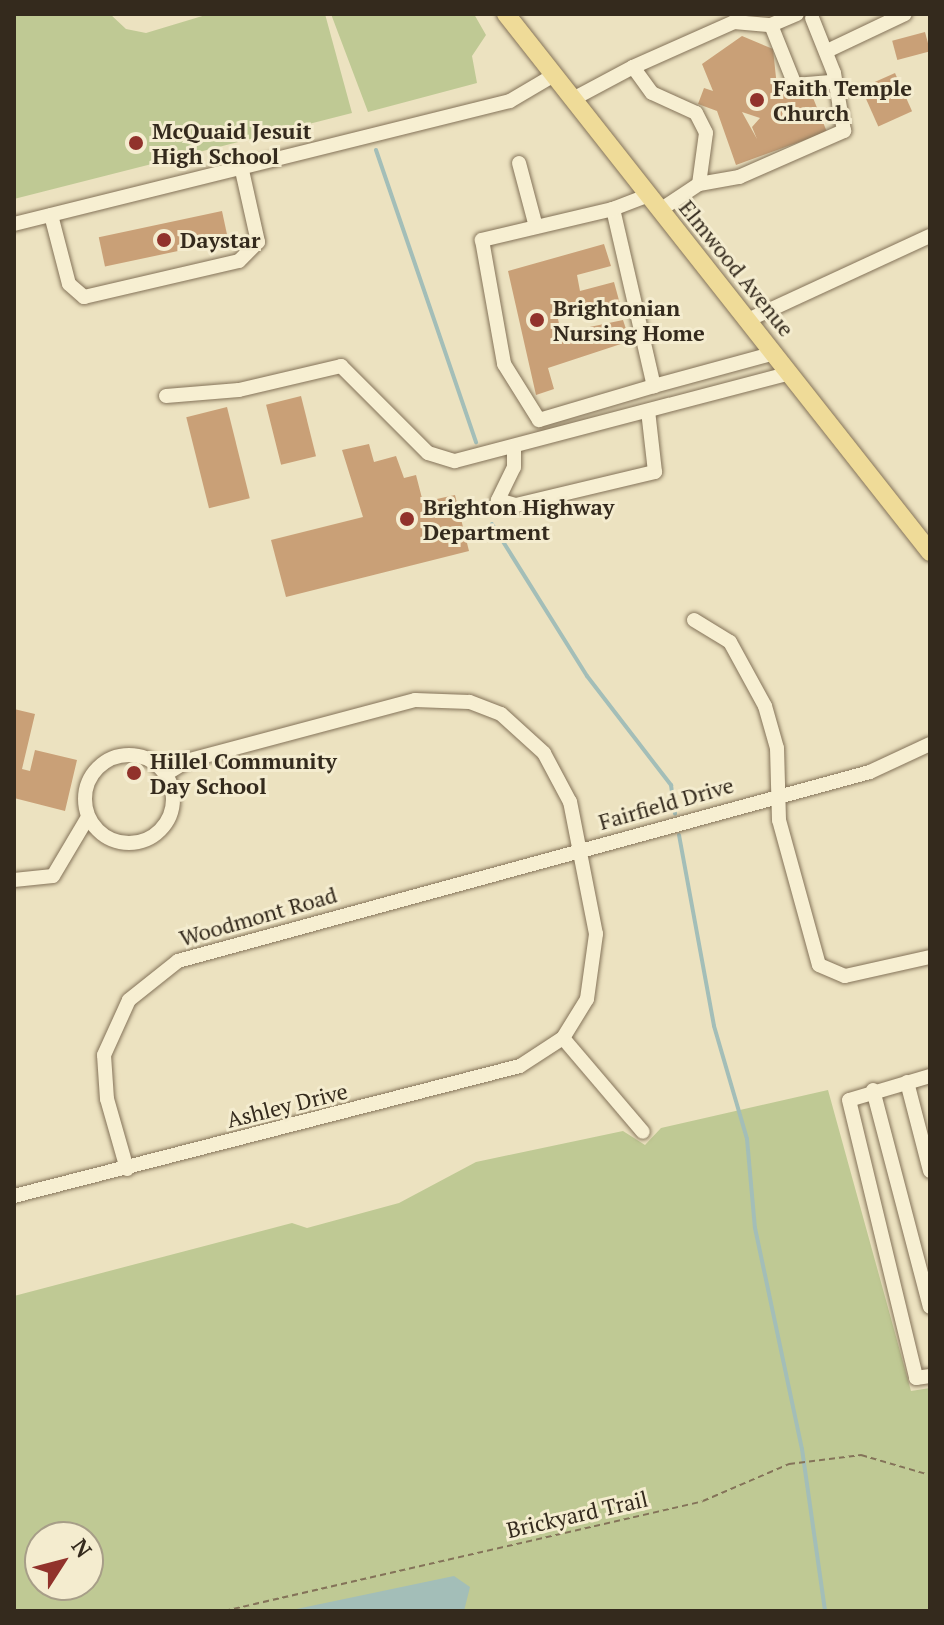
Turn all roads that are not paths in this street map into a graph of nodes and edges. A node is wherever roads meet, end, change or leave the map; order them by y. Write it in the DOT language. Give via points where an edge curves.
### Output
graph roads {
  1 [pos="506,14"];
  2 [pos="797,14"];
  3 [pos="905,14"];
  4 [pos="814,15"];
  5 [pos="771,25"];
  6 [pos="827,51"];
  7 [pos="633,67"];
  8 [pos="554,75"];
  9 [pos="831,82"];
  10 [pos="573,99"];
  11 [pos="519,163"];
  12 [pos="241,166"];
  13 [pos="699,184"];
  14 [pos="654,203"];
  15 [pos="613,209"];
  16 [pos="51,215"];
  17 [pos="14,224"];
  18 [pos="536,227"];
  19 [pos="930,236"];
  20 [pos="748,320"];
  21 [pos="775,353"];
  22 [pos="790,373"];
  23 [pos="654,386"];
  24 [pos="166,396"];
  25 [pos="648,411"];
  26 [pos="514,447"];
  27 [pos="930,552"];
  28 [pos="694,620"];
  29 [pos="930,744"];
  30 [pos="166,774"];
  31 [pos="778,794"];
  32 [pos="88,817"];
  33 [pos="581,850"];
  34 [pos="14,880"];
  35 [pos="930,957"];
  36 [pos="563,1038"];
  37 [pos="930,1076"];
  38 [pos="907,1082"];
  39 [pos="873,1090"];
  40 [pos="643,1132"];
  41 [pos="127,1169"];
  42 [pos="930,1171"];
  43 [pos="14,1196"];
  44 [pos="930,1307"];
  45 [pos="930,1376"];
  1 -- 8 [label="main road, Elmwood Avenue"];
  2 -- 5 [label="street"];
  3 -- 6 [label="street"];
  4 -- 6 [label="street"];
  5 -- 7 [label="street" via="734,22"];
  5 -- 9 [label="street" via="795,85"];
  6 -- 9 [label="street"];
  7 -- 10 [label="street"];
  7 -- 13 [label="street" via="652,93 703,122"];
  8 -- 10 [label="main road, Elmwood Avenue"];
  8 -- 12 [label="street" via="510,101"];
  9 -- 13 [label="street" via="847,120 844,131 739,177"];
  10 -- 14 [label="main road, Elmwood Avenue"];
  11 -- 18 [label="street"];
  12 -- 16 [label="street"];
  12 -- 16 [label="street" via="258,242 239,261 84,297 69,284"];
  13 -- 14 [label="street"];
  14 -- 15 [label="street"];
  14 -- 20 [label="main road, Elmwood Avenue"];
  15 -- 18 [label="street"];
  15 -- 23 [label="street"];
  16 -- 17 [label="street"];
  18 -- 23 [label="street" via="482,240 504,364 539,420"];
  19 -- 20 [label="street"];
  20 -- 21 [label="main road, Elmwood Avenue"];
  21 -- 22 [label="main road, Elmwood Avenue"];
  21 -- 23 [label="street"];
  22 -- 25 [label="street"];
  22 -- 27 [label="main road, Elmwood Avenue"];
  24 -- 26 [label="street" via="239,390 341,366 428,453 455,461"];
  25 -- 26 [label="street"];
  25 -- 26 [label="street" via="655,472 516,505 498,500 514,467"];
  28 -- 31 [label="street" via="730,642 765,706"];
  29 -- 31 [label="street, Fairfield Drive" via="870,772"];
  30 -- 32 [label="street" via="143,756 114,756 91,774"];
  30 -- 32 [label="street" via="171,813 144,841 105,837"];
  30 -- 33 [label="street, Fairfield Drive" via="203,756 415,700 469,702 518,725 544,753 562,783"];
  31 -- 33 [label="street, Fairfield Drive"];
  31 -- 35 [label="street" via="779,820 819,965 845,976"];
  32 -- 34 [label="street" via="53,876"];
  33 -- 36 [label="street, Ashley Drive" via="596,969 580,1015"];
  33 -- 41 [label="street, Woodmont Road" via="209,951 151,979 129,1000 104,1055 107,1099"];
  36 -- 40 [label="street"];
  36 -- 41 [label="street, Ashley Drive" via="502,1072"];
  37 -- 38 [label="street"];
  38 -- 39 [label="street"];
  38 -- 42 [label="street"];
  39 -- 44 [label="street"];
  39 -- 45 [label="street" via="849,1100 916,1378"];
  41 -- 43 [label="street, Ashley Drive"];
}
